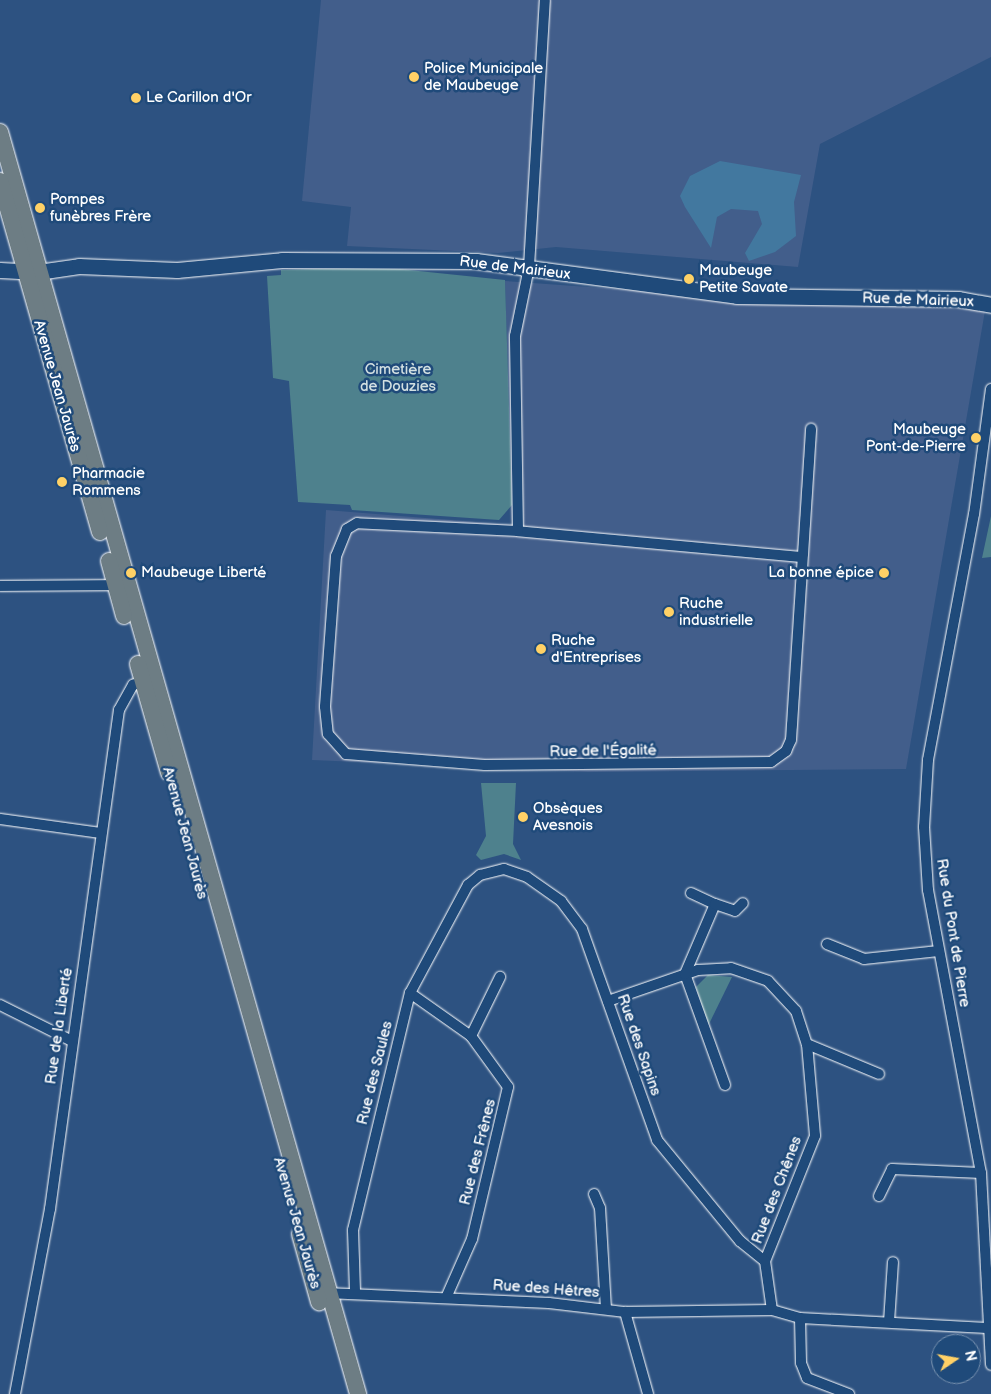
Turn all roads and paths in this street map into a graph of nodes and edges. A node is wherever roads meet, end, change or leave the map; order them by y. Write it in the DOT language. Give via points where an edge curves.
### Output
graph roads {
  1 [pos="545,0"];
  2 [pos="0,132"];
  3 [pos="0,181"];
  4 [pos="529,267"];
  5 [pos="0,270"];
  6 [pos="31,272"];
  7 [pos="991,304"];
  8 [pos="991,388"];
  9 [pos="810,429"];
  10 [pos="518,531"];
  11 [pos="802,557"];
  12 [pos="121,584"];
  13 [pos="0,586"];
  14 [pos="148,680"];
  15 [pos="0,819"];
  16 [pos="101,833"];
  17 [pos="475,877"];
  18 [pos="691,893"];
  19 [pos="743,903"];
  20 [pos="715,904"];
  21 [pos="828,944"];
  22 [pos="938,951"];
  23 [pos="684,974"];
  24 [pos="500,977"];
  25 [pos="410,993"];
  26 [pos="608,1001"];
  27 [pos="0,1005"];
  28 [pos="471,1036"];
  29 [pos="72,1041"];
  30 [pos="807,1044"];
  31 [pos="879,1074"];
  32 [pos="726,1085"];
  33 [pos="981,1173"];
  34 [pos="594,1194"];
  35 [pos="879,1196"];
  36 [pos="765,1261"];
  37 [pos="893,1262"];
  38 [pos="355,1291"];
  39 [pos="323,1293"];
  40 [pos="446,1298"];
  41 [pos="606,1308"];
  42 [pos="772,1310"];
  43 [pos="625,1312"];
  44 [pos="800,1318"];
  45 [pos="889,1322"];
  46 [pos="987,1328"];
  47 [pos="991,1365"];
  48 [pos="16,1394"];
  49 [pos="346,1394"];
  50 [pos="358,1394"];
  51 [pos="648,1394"];
  52 [pos="849,1394"];
  1 -- 4 [label="street"];
  2 -- 6 [label="main road"];
  3 -- 6 [label="main road"];
  4 -- 6 [label="street, Rue de Mairieux" via="476,261 291,260 177,270 79,266"];
  4 -- 7 [label="street, Rue de Mairieux" via="737,296 958,299"];
  4 -- 10 [label="street" via="515,336"];
  5 -- 6 [label="street, Rue de Mairieux"];
  6 -- 12 [label="main road, Avenue Jean Jaurès"];
  8 -- 22 [label="street, Rue du Pont de Pierre" via="974,514 925,787 926,864"];
  9 -- 11 [label="street"];
  10 -- 11 [label="street, Rue de l'Égalité"];
  10 -- 11 [label="street, Rue de l'Égalité" via="371,520 347,529 336,556 325,707 328,734 346,754 554,767 770,762 786,751 791,740"];
  12 -- 13 [label="street"];
  12 -- 14 [label="main road, Avenue Jean Jaurès"];
  14 -- 16 [label="street, Rue de la Liberté" via="124,697 119,710"];
  14 -- 39 [label="main road, Avenue Jean Jaurès"];
  15 -- 16 [label="street"];
  16 -- 29 [label="street, Rue de la Liberté"];
  17 -- 25 [label="street, Rue des Saules"];
  17 -- 26 [label="street, Rue des Sapins" via="504,869 527,877 562,901 582,930"];
  18 -- 20 [label="street"];
  19 -- 20 [label="street" via="735,911"];
  20 -- 23 [label="street"];
  21 -- 22 [label="street" via="864,959"];
  22 -- 33 [label="street, Rue du Pont de Pierre"];
  23 -- 26 [label="street, Rue des Chênes"];
  23 -- 30 [label="street, Rue des Chênes" via="731,968 768,981 796,1012"];
  23 -- 32 [label="street"];
  24 -- 28 [label="street"];
  25 -- 28 [label="street, Rue des Frênes"];
  25 -- 38 [label="street, Rue des Saules" via="353,1230"];
  26 -- 36 [label="street, Rue des Sapins" via="656,1140 740,1241"];
  27 -- 29 [label="street"];
  28 -- 40 [label="street, Rue des Frênes" via="508,1087 472,1239"];
  29 -- 48 [label="street, Rue de la Liberté" via="50,1209"];
  30 -- 31 [label="street"];
  30 -- 36 [label="street, Rue des Chênes" via="814,1142"];
  33 -- 35 [label="street" via="892,1170"];
  33 -- 46 [label="street, Rue du Pont de Pierre"];
  34 -- 41 [label="street" via="600,1208"];
  36 -- 42 [label="street"];
  37 -- 45 [label="street"];
  38 -- 39 [label="street, Rue des Hêtres"];
  38 -- 40 [label="street, Rue des Hêtres"];
  39 -- 49 [label="main road, Avenue Jean Jaurès"];
  39 -- 50 [label="main road, Avenue Jean Jaurès"];
  40 -- 41 [label="street, Rue des Hêtres"];
  41 -- 43 [label="street, Rue des Hêtres"];
  42 -- 43 [label="street, Rue des Hêtres"];
  42 -- 44 [label="street, Rue des Hêtres"];
  43 -- 51 [label="street"];
  44 -- 45 [label="street, Rue des Hêtres"];
  44 -- 52 [label="street" via="801,1363 807,1378"];
  45 -- 46 [label="street, Rue des Hêtres"];
  46 -- 47 [label="street, Rue du Pont de Pierre"];
}
